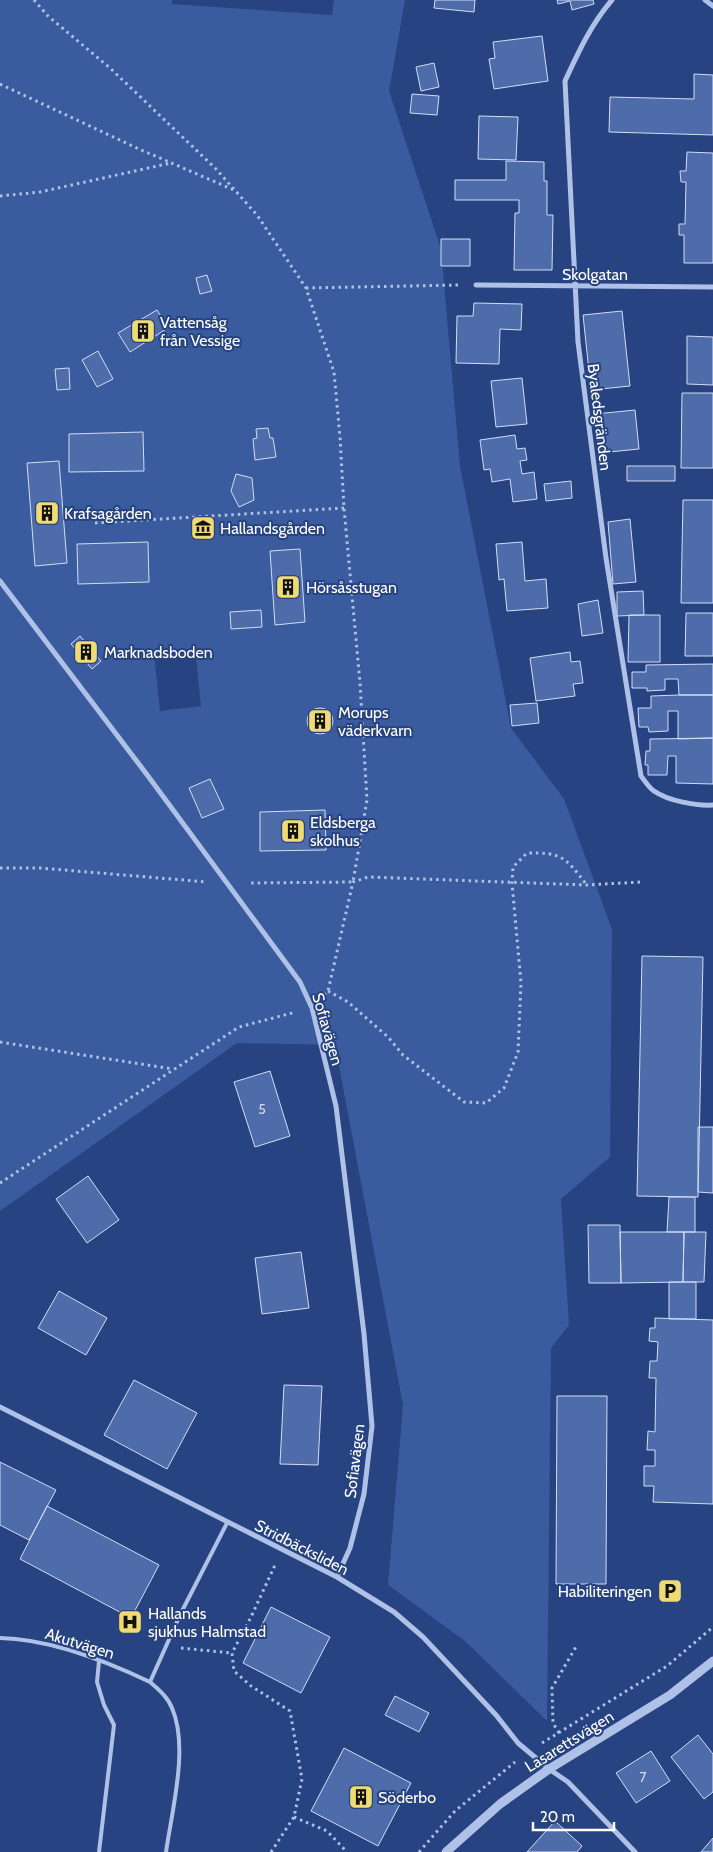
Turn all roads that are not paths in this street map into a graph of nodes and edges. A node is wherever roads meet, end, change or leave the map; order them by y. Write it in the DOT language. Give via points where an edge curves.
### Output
graph roads {
  1 [pos="612,0"];
  2 [pos="705,0"];
  3 [pos="713,6"];
  4 [pos="476,285"];
  5 [pos="575,286"];
  6 [pos="713,287"];
  7 [pos="0,581"];
  8 [pos="713,805"];
  9 [pos="0,1407"];
  10 [pos="227,1523"];
  11 [pos="337,1577"];
  12 [pos="0,1638"];
  13 [pos="99,1661"];
  14 [pos="713,1662"];
  15 [pos="150,1682"];
  16 [pos="549,1770"];
  17 [pos="99,1852"];
  18 [pos="166,1852"];
  19 [pos="446,1852"];
  20 [pos="635,1852"];
  1 -- 5 [label="street, Byaledsgränden" via="582,44 565,82"];
  2 -- 3 [label="street"];
  4 -- 5 [label="street, Skolgatan"];
  5 -- 6 [label="street, Skolgatan"];
  5 -- 8 [label="street, Byaledsgränden" via="578,342 606,558 642,776 653,790 665,797 703,806"];
  7 -- 11 [label="street, Sofiavägen" via="300,982 312,1008 336,1106 372,1426 364,1494 350,1548"];
  9 -- 10 [label="street, Stridbäcksliden"];
  10 -- 11 [label="street, Stridbäcksliden"];
  10 -- 15 [label="lane"];
  11 -- 16 [label="street, Stridbäcksliden" via="394,1612 423,1637 518,1743"];
  12 -- 13 [label="lane, Akutvägen" via="61,1648"];
  13 -- 15 [label="lane, Akutvägen"];
  13 -- 17 [label="lane" via="96,1682 114,1725"];
  14 -- 16 [label="street, Lasarettsvägen" via="670,1695"];
  15 -- 18 [label="lane" via="172,1706 179,1732 179,1764"];
  16 -- 19 [label="street, Lasarettsvägen" via="500,1804"];
  16 -- 20 [label="street, Stridbäcksliden" via="568,1782"];
}
